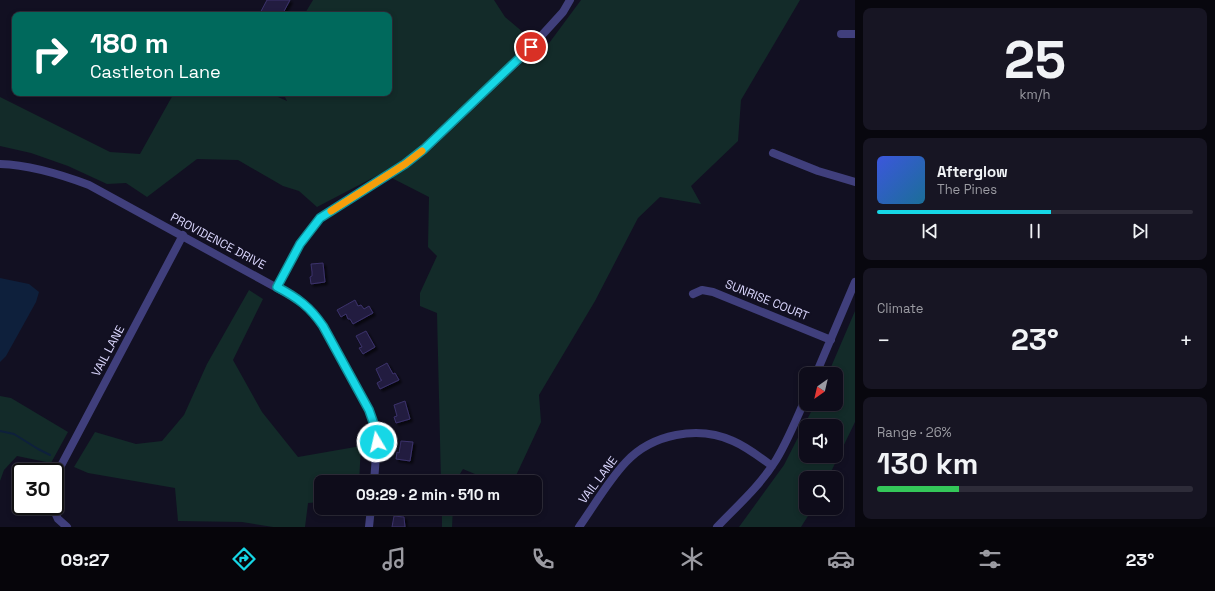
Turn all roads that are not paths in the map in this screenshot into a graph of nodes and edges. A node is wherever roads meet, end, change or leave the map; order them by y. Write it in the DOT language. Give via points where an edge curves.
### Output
graph roads {
  1 [pos="570,0"];
  2 [pos="840,34"];
  3 [pos="855,34"];
  4 [pos="773,153"];
  5 [pos="0,164"];
  6 [pos="855,182"];
  7 [pos="183,235"];
  8 [pos="855,282"];
  9 [pos="277,287"];
  10 [pos="693,294"];
  11 [pos="831,340"];
  12 [pos="819,367"];
  13 [pos="800,411"];
  14 [pos="62,463"];
  15 [pos="772,466"];
  16 [pos="375,475"];
  17 [pos="56,515"];
  18 [pos="370,515"];
  19 [pos="67,527"];
  20 [pos="369,527"];
  21 [pos="579,527"];
  22 [pos="716,527"];
  1 -- 9 [label="street" via="563,12 523,56 424,149 320,218 300,244"];
  2 -- 3 [label="street"];
  4 -- 6 [label="street"];
  5 -- 7 [label="street, PROVIDENCE DRIVE" via="37,169 76,180"];
  7 -- 9 [label="street, PROVIDENCE DRIVE"];
  7 -- 14 [label="street, VAIL LANE"];
  8 -- 11 [label="street"];
  9 -- 16 [label="street, PROVIDENCE DRIVE" via="300,300 314,313 369,410 376,430"];
  10 -- 11 [label="street, SUNRISE COURT" via="702,290 713,292"];
  11 -- 12 [label="street"];
  13 -- 15 [label="street"];
  15 -- 21 [label="street, VAIL LANE" via="740,445 723,438 693,433 665,438 640,450 626,462"];
  15 -- 22 [label="street" via="751,492"];
  17 -- 19 [label="street"];
  18 -- 20 [label="street"];
}
